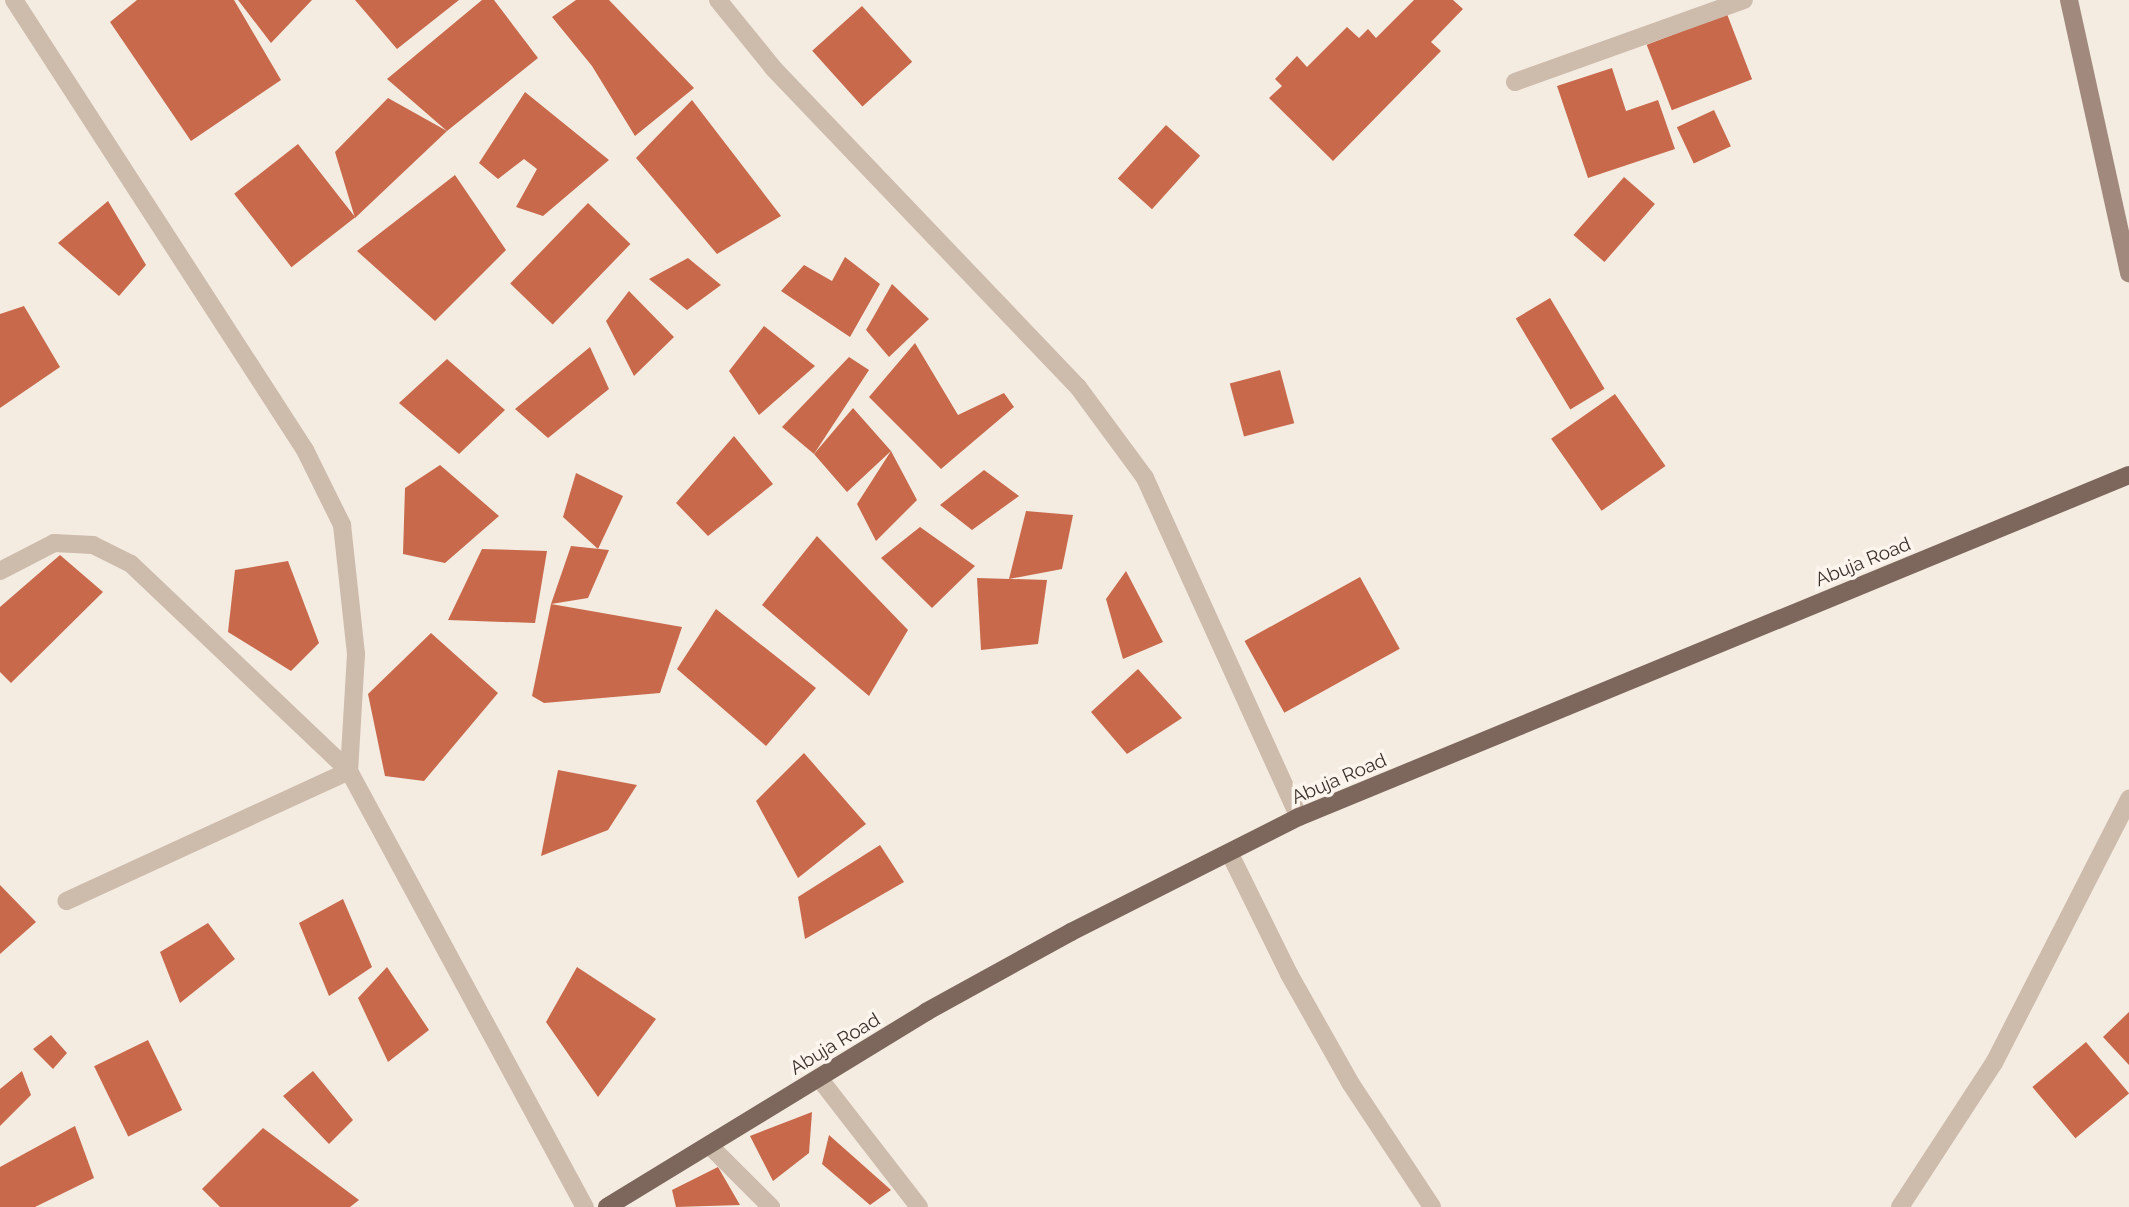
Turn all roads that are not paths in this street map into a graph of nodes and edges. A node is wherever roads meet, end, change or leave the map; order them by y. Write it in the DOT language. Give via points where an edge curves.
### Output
graph roads {
  1 [pos="14,0"];
  2 [pos="718,0"];
  3 [pos="1744,0"];
  4 [pos="2069,0"];
  5 [pos="1515,82"];
  6 [pos="2129,273"];
  7 [pos="2129,475"];
  8 [pos="0,571"];
  9 [pos="349,771"];
  10 [pos="2129,799"];
  11 [pos="1299,817"];
  12 [pos="1230,853"];
  13 [pos="66,901"];
  14 [pos="819,1078"];
  15 [pos="709,1145"];
  16 [pos="585,1207"];
  17 [pos="607,1207"];
  18 [pos="771,1207"];
  19 [pos="919,1207"];
  20 [pos="1432,1207"];
  21 [pos="1900,1207"];
  1 -- 9 [label="street" via="306,450 342,525 356,654"];
  2 -- 11 [label="street" via="774,69 1078,387 1144,478"];
  3 -- 5 [label="street"];
  4 -- 6 [label="street"];
  7 -- 11 [label="main road, Abuja Road"];
  8 -- 9 [label="street" via="54,543 93,545 131,564"];
  9 -- 13 [label="street"];
  9 -- 16 [label="street"];
  10 -- 21 [label="street" via="1994,1063"];
  11 -- 12 [label="main road, Abuja Road"];
  12 -- 14 [label="main road, Abuja Road" via="1059,939"];
  12 -- 20 [label="street" via="1345,1073"];
  14 -- 15 [label="main road, Abuja Road"];
  14 -- 19 [label="street"];
  15 -- 17 [label="main road, Abuja Road"];
  15 -- 18 [label="street"];
}
